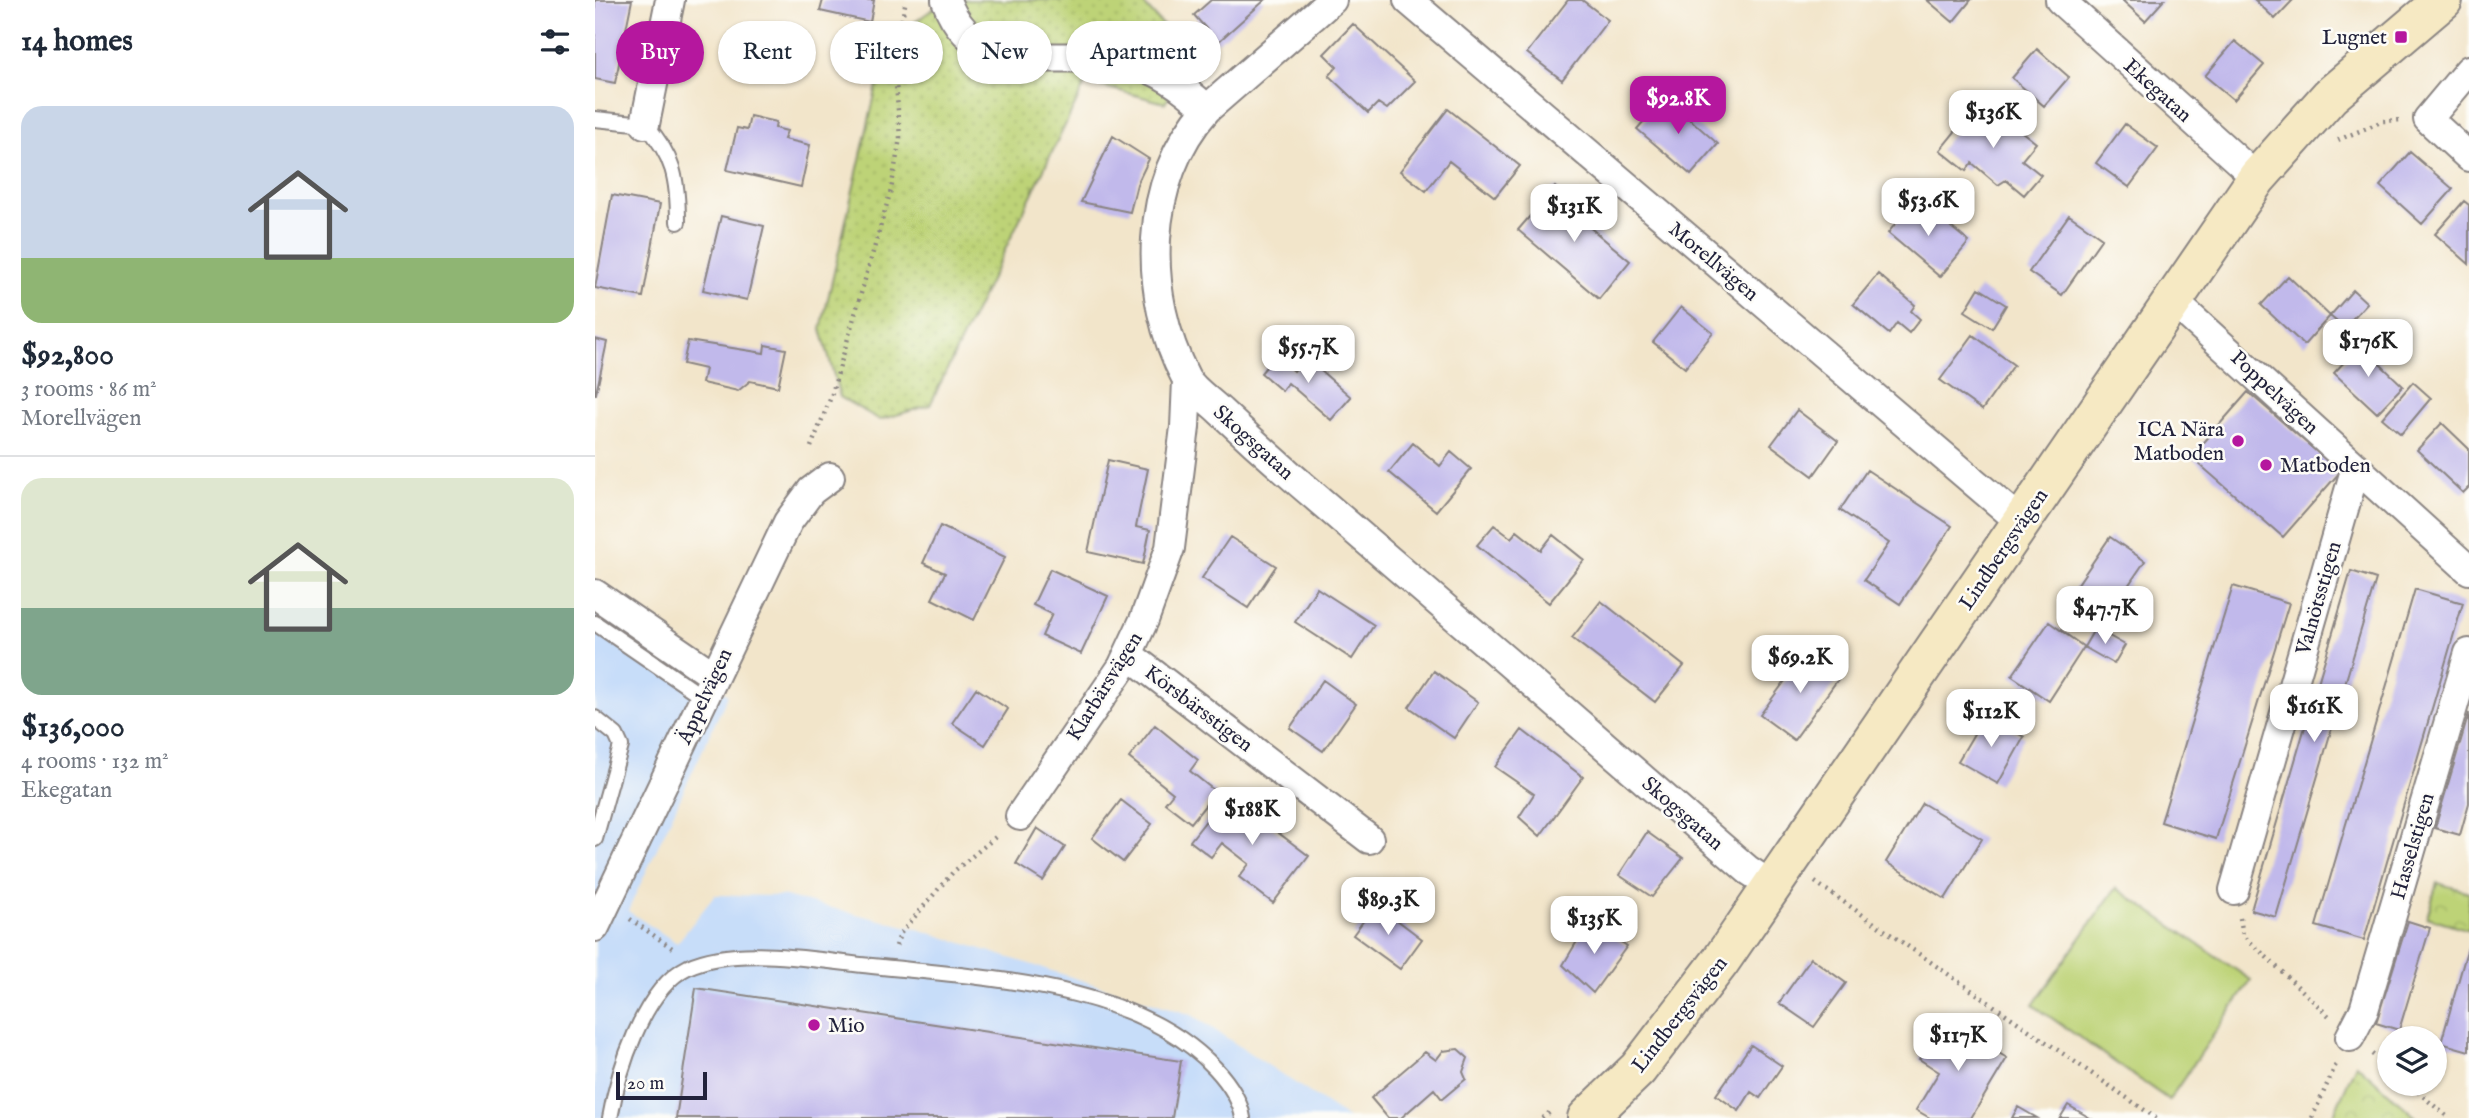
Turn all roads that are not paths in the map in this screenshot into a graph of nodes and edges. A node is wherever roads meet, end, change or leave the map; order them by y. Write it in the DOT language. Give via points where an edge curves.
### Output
graph roads {
  1 [pos="670,0"];
  2 [pos="946,0"];
  3 [pos="1332,0"];
  4 [pos="1408,0"];
  5 [pos="2060,0"];
  6 [pos="2443,0"];
  7 [pos="2469,70"];
  8 [pos="1207,109"];
  9 [pos="595,119"];
  10 [pos="645,124"];
  11 [pos="2469,157"];
  12 [pos="2257,178"];
  13 [pos="678,222"];
  14 [pos="2172,300"];
  15 [pos="1187,380"];
  16 [pos="2356,467"];
  17 [pos="830,477"];
  18 [pos="2021,522"];
  19 [pos="2469,570"];
  20 [pos="595,594"];
  21 [pos="595,623"];
  22 [pos="2469,653"];
  23 [pos="1129,655"];
  24 [pos="708,686"];
  25 [pos="595,718"];
  26 [pos="1020,816"];
  27 [pos="595,839"];
  28 [pos="1369,839"];
  29 [pos="1771,885"];
  30 [pos="2234,890"];
  31 [pos="599,907"];
  32 [pos="2350,1037"];
  33 [pos="610,1118"];
  34 [pos="1243,1118"];
  35 [pos="1587,1118"];
  1 -- 10 [label="street"];
  2 -- 8 [label="street" via="958,22 989,50 1031,58 1144,66 1185,89"];
  3 -- 8 [label="street, Skogsgatan"];
  4 -- 18 [label="street, Morellvägen"];
  5 -- 12 [label="street, Ekegatan"];
  6 -- 12 [label="street, Lindbergsvägen" via="2330,96"];
  7 -- 11 [label="street" via="2428,119"];
  8 -- 15 [label="street, Skogsgatan" via="1172,165 1157,226 1158,288"];
  9 -- 10 [label="lane"];
  10 -- 13 [label="lane" via="661,142 673,167"];
  12 -- 14 [label="street, Lindbergsvägen"];
  14 -- 16 [label="street, Poppelvägen"];
  14 -- 18 [label="street, Lindbergsvägen"];
  15 -- 23 [label="street, Klarbärsvägen" via="1170,548"];
  15 -- 29 [label="street, Skogsgatan" via="1313,495"];
  16 -- 19 [label="street, Poppelvägen"];
  16 -- 30 [label="street, Valnötsstigen"];
  17 -- 24 [label="street, Äppelvägen" via="811,491 788,522"];
  18 -- 29 [label="street, Lindbergsvägen"];
  20 -- 24 [label="street"];
  21 -- 24 [label="lane"];
  22 -- 32 [label="street, Hasselstigen" via="2364,1010"];
  23 -- 26 [label="street, Klarbärsvägen"];
  23 -- 28 [label="street, Körsbärsstigen"];
  24 -- 31 [label="street, Äppelvägen"];
  25 -- 27 [label="lane" via="616,735 621,746"];
  29 -- 35 [label="street, Lindbergsvägen" via="1675,1025"];
  33 -- 34 [label="lane" via="628,1046 666,985 686,968 739,956 789,957 991,979 1055,990 1144,1018 1183,1039 1204,1057 1229,1083"];
}
